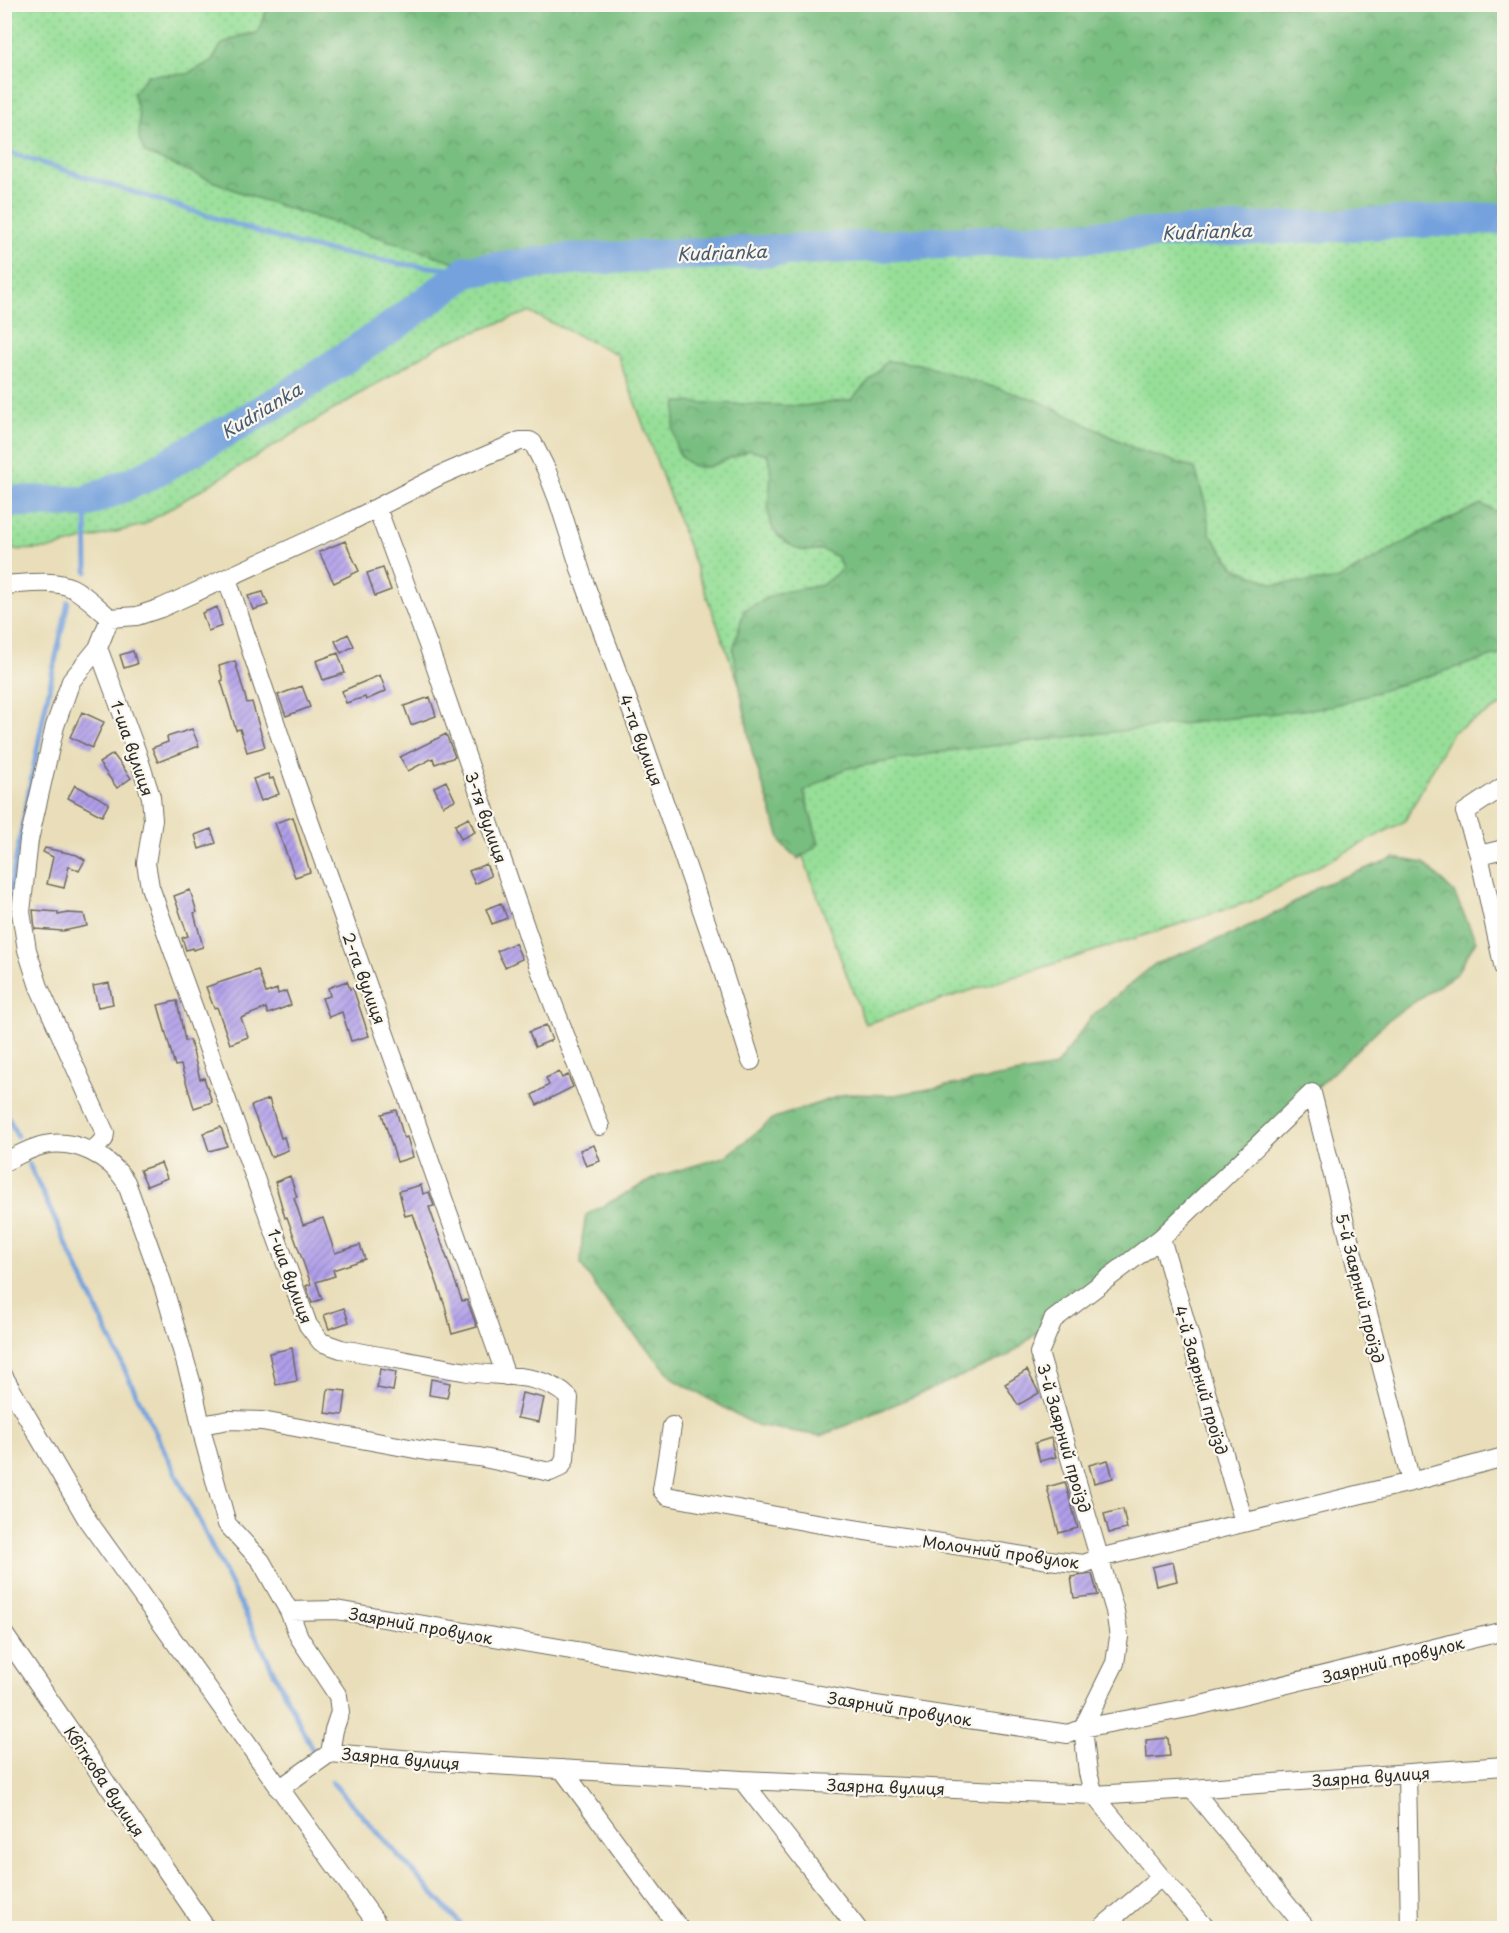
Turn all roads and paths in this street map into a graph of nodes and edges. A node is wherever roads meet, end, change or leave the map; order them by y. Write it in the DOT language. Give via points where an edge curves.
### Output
graph roads {
  1 [pos="377,508"];
  2 [pos="227,579"];
  3 [pos="4,585"];
  4 [pos="110,618"];
  5 [pos="98,648"];
  6 [pos="1504,786"];
  7 [pos="1504,849"];
  8 [pos="1479,855"];
  9 [pos="1504,969"];
  10 [pos="751,1061"];
  11 [pos="600,1126"];
  12 [pos="92,1152"];
  13 [pos="4,1162"];
  14 [pos="1161,1238"];
  15 [pos="507,1376"];
  16 [pos="4,1377"];
  17 [pos="201,1425"];
  18 [pos="672,1426"];
  19 [pos="1504,1457"];
  20 [pos="1411,1482"];
  21 [pos="1244,1522"];
  22 [pos="1099,1558"];
  23 [pos="290,1611"];
  24 [pos="1504,1631"];
  25 [pos="4,1634"];
  26 [pos="1083,1728"];
  27 [pos="330,1753"];
  28 [pos="1504,1766"];
  29 [pos="562,1770"];
  30 [pos="1407,1774"];
  31 [pos="742,1780"];
  32 [pos="279,1789"];
  33 [pos="1192,1790"];
  34 [pos="1094,1795"];
  35 [pos="1161,1877"];
  36 [pos="206,1929"];
  37 [pos="380,1929"];
  38 [pos="679,1929"];
  39 [pos="856,1929"];
  40 [pos="1101,1929"];
  41 [pos="1206,1929"];
  42 [pos="1306,1929"];
  43 [pos="1410,1929"];
  1 -- 2 [label="street"];
  1 -- 10 [label="street, 4-та вулиця" via="434,478 512,445 533,443 546,469"];
  1 -- 11 [label="street, 3-тя вулиця" via="539,968"];
  2 -- 4 [label="street" via="144,614"];
  2 -- 15 [label="street, 2-га вулиця"];
  3 -- 4 [label="street" via="66,586"];
  4 -- 5 [label="street"];
  5 -- 12 [label="street" via="71,681 55,726 29,840 21,912 27,950 39,987 105,1133"];
  5 -- 15 [label="street, 1-ша вулиця" via="151,797 153,820 146,863 150,887 308,1325 321,1341 341,1350"];
  6 -- 8 [label="street" via="1465,812"];
  7 -- 8 [label="street"];
  8 -- 9 [label="street"];
  12 -- 13 [label="street" via="49,1144"];
  12 -- 17 [label="street" via="112,1164 130,1188 162,1282"];
  14 -- 20 [label="street, 5-й Заярний проїзд" via="1312,1094"];
  14 -- 21 [label="street, 4-й Заярний проїзд"];
  14 -- 22 [label="street, 3-й Заярний проїзд" via="1053,1320 1039,1353"];
  15 -- 17 [label="street, 1-ша вулиця" via="549,1384 569,1398 567,1452 564,1463 556,1470 544,1472 478,1457 262,1421 229,1420"];
  16 -- 32 [label="street" via="88,1521"];
  17 -- 23 [label="street" via="227,1524 261,1561"];
  18 -- 22 [label="street, Молочний провулок" via="662,1490 668,1496 1049,1560 1084,1564"];
  19 -- 20 [label="street, Молочний провулок"];
  20 -- 21 [label="street, Молочний провулок"];
  21 -- 22 [label="street, Молочний провулок"];
  22 -- 26 [label="street, 3-й Заярний проїзд" via="1119,1637 1115,1663"];
  23 -- 26 [label="street, Заярний провулок" via="336,1610 869,1704 1068,1734"];
  23 -- 27 [label="street" via="299,1637 338,1696 340,1712"];
  24 -- 26 [label="street, Заярний провулок" via="1193,1707"];
  25 -- 36 [label="street, Квіткова вулиця"];
  26 -- 34 [label="street"];
  27 -- 29 [label="street, Заярна вулиця"];
  27 -- 32 [label="street, Заярна вулиця"];
  28 -- 30 [label="street, Заярна вулиця"];
  29 -- 31 [label="street, Заярна вулиця"];
  29 -- 38 [label="street"];
  30 -- 33 [label="street, Заярна вулиця"];
  30 -- 43 [label="street"];
  31 -- 34 [label="street, Заярна вулиця"];
  31 -- 39 [label="street"];
  32 -- 37 [label="street"];
  33 -- 34 [label="street, Заярна вулиця"];
  33 -- 42 [label="street"];
  34 -- 35 [label="street"];
  35 -- 40 [label="street"];
  35 -- 41 [label="street"];
}
